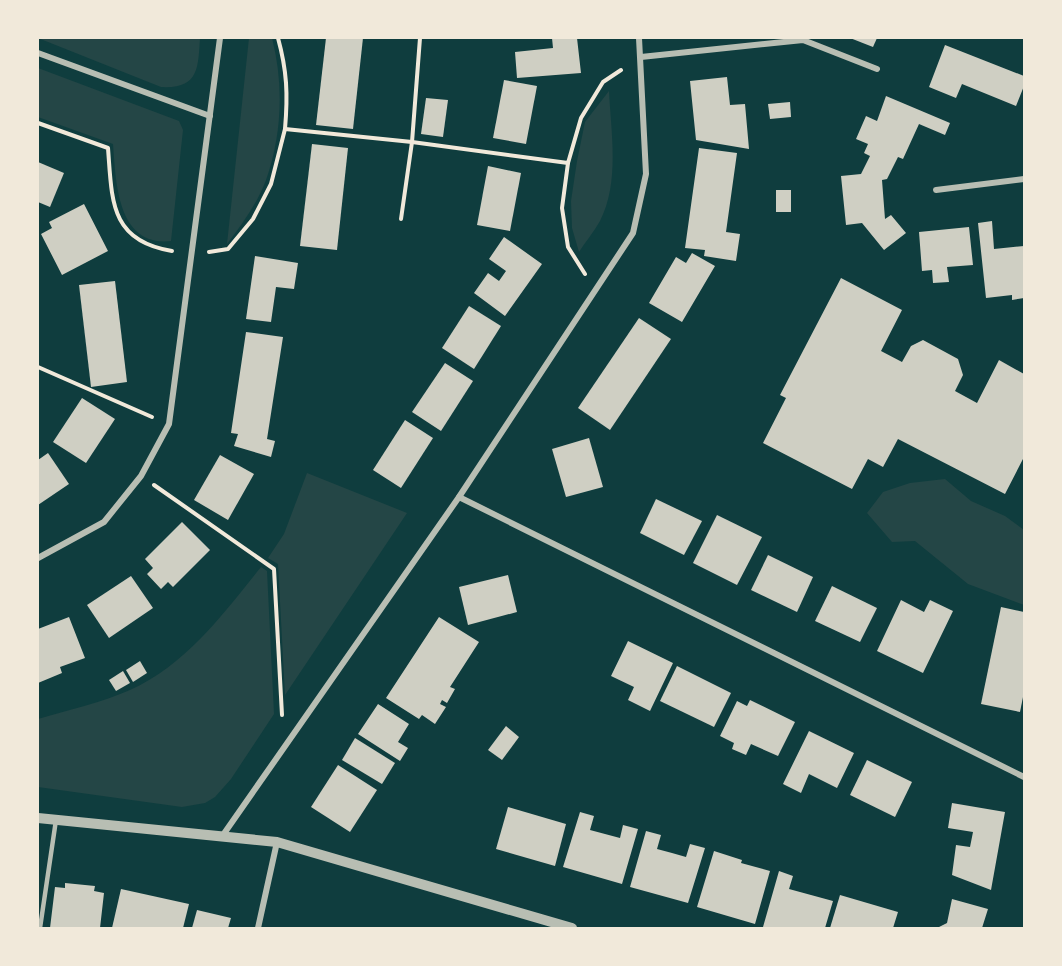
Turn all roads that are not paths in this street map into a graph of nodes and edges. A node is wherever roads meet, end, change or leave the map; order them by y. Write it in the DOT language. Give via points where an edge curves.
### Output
graph roads {
  1 [pos="220,38"];
  2 [pos="639,38"];
  3 [pos="38,53"];
  4 [pos="641,57"];
  5 [pos="877,69"];
  6 [pos="210,116"];
  7 [pos="1024,179"];
  8 [pos="936,190"];
  9 [pos="459,497"];
  10 [pos="38,558"];
  11 [pos="1024,777"];
  12 [pos="38,818"];
  13 [pos="56,820"];
  14 [pos="223,835"];
  15 [pos="277,842"];
  16 [pos="40,928"];
  17 [pos="258,928"];
  18 [pos="572,928"];
  1 -- 6 [label="street"];
  2 -- 4 [label="street"];
  3 -- 6 [label="street"];
  4 -- 5 [label="street" via="803,40"];
  4 -- 9 [label="street" via="646,174 633,233"];
  6 -- 10 [label="street" via="169,424 141,476 104,522"];
  7 -- 8 [label="street"];
  9 -- 11 [label="street"];
  9 -- 14 [label="street"];
  12 -- 13 [label="street"];
  13 -- 14 [label="street"];
  13 -- 16 [label="lane"];
  14 -- 15 [label="street"];
  15 -- 17 [label="street"];
  15 -- 18 [label="street"];
}
